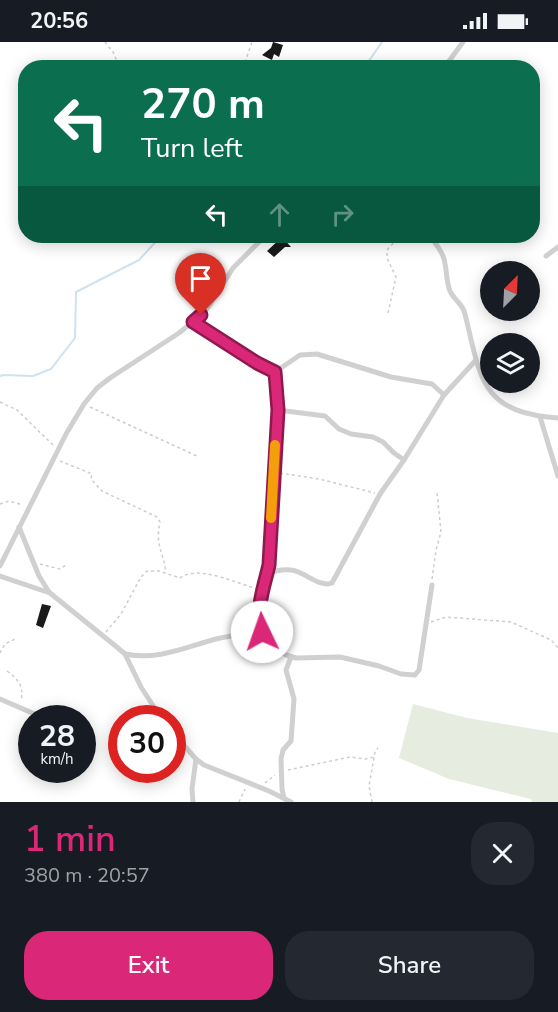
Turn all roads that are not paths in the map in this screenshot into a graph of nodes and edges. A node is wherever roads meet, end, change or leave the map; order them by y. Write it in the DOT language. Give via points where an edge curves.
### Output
graph roads {
  1 [pos="463,42"];
  2 [pos="450,60"];
  3 [pos="258,243"];
  4 [pos="435,243"];
  5 [pos="558,247"];
  6 [pos="546,256"];
  7 [pos="193,322"];
  8 [pos="476,360"];
  9 [pos="275,372"];
  10 [pos="444,395"];
  11 [pos="278,410"];
  12 [pos="540,417"];
  13 [pos="558,418"];
  14 [pos="404,460"];
  15 [pos="558,476"];
  16 [pos="19,527"];
  17 [pos="0,566"];
  18 [pos="267,574"];
  19 [pos="0,576"];
  20 [pos="432,585"];
  21 [pos="50,593"];
  22 [pos="262,632"];
  23 [pos="125,654"];
  24 [pos="291,657"];
  25 [pos="0,699"];
  26 [pos="153,705"];
  27 [pos="18,706"];
  28 [pos="186,748"];
  29 [pos="196,759"];
  30 [pos="284,798"];
  31 [pos="192,802"];
  32 [pos="291,802"];
  1 -- 2 [label="street"];
  3 -- 7 [label="street" via="233,268 209,306"];
  4 -- 8 [label="street" via="444,257 450,291 464,310"];
  5 -- 6 [label="street"];
  7 -- 9 [label="street"];
  7 -- 16 [label="street" via="97,388 59,448"];
  8 -- 10 [label="street"];
  8 -- 12 [label="street" via="483,381 494,395 516,410"];
  9 -- 10 [label="street" via="300,355 317,354 390,377 432,384"];
  9 -- 11 [label="street"];
  10 -- 14 [label="street"];
  11 -- 14 [label="street" via="325,416 339,429 377,438"];
  11 -- 18 [label="street"];
  12 -- 13 [label="street"];
  12 -- 15 [label="street"];
  14 -- 18 [label="street" via="380,494 330,584 291,570"];
  16 -- 17 [label="street"];
  16 -- 21 [label="street"];
  18 -- 22 [label="street" via="259,617"];
  19 -- 21 [label="street"];
  20 -- 24 [label="street" via="419,670 415,675 340,657"];
  21 -- 23 [label="street"];
  22 -- 23 [label="street" via="218,639 170,654"];
  22 -- 24 [label="street"];
  23 -- 26 [label="street"];
  24 -- 30 [label="street" via="286,670 294,699 291,741 283,750"];
  25 -- 27 [label="street"];
  28 -- 29 [label="street"];
  29 -- 30 [label="street"];
  29 -- 31 [label="street"];
  30 -- 32 [label="street"];
}
